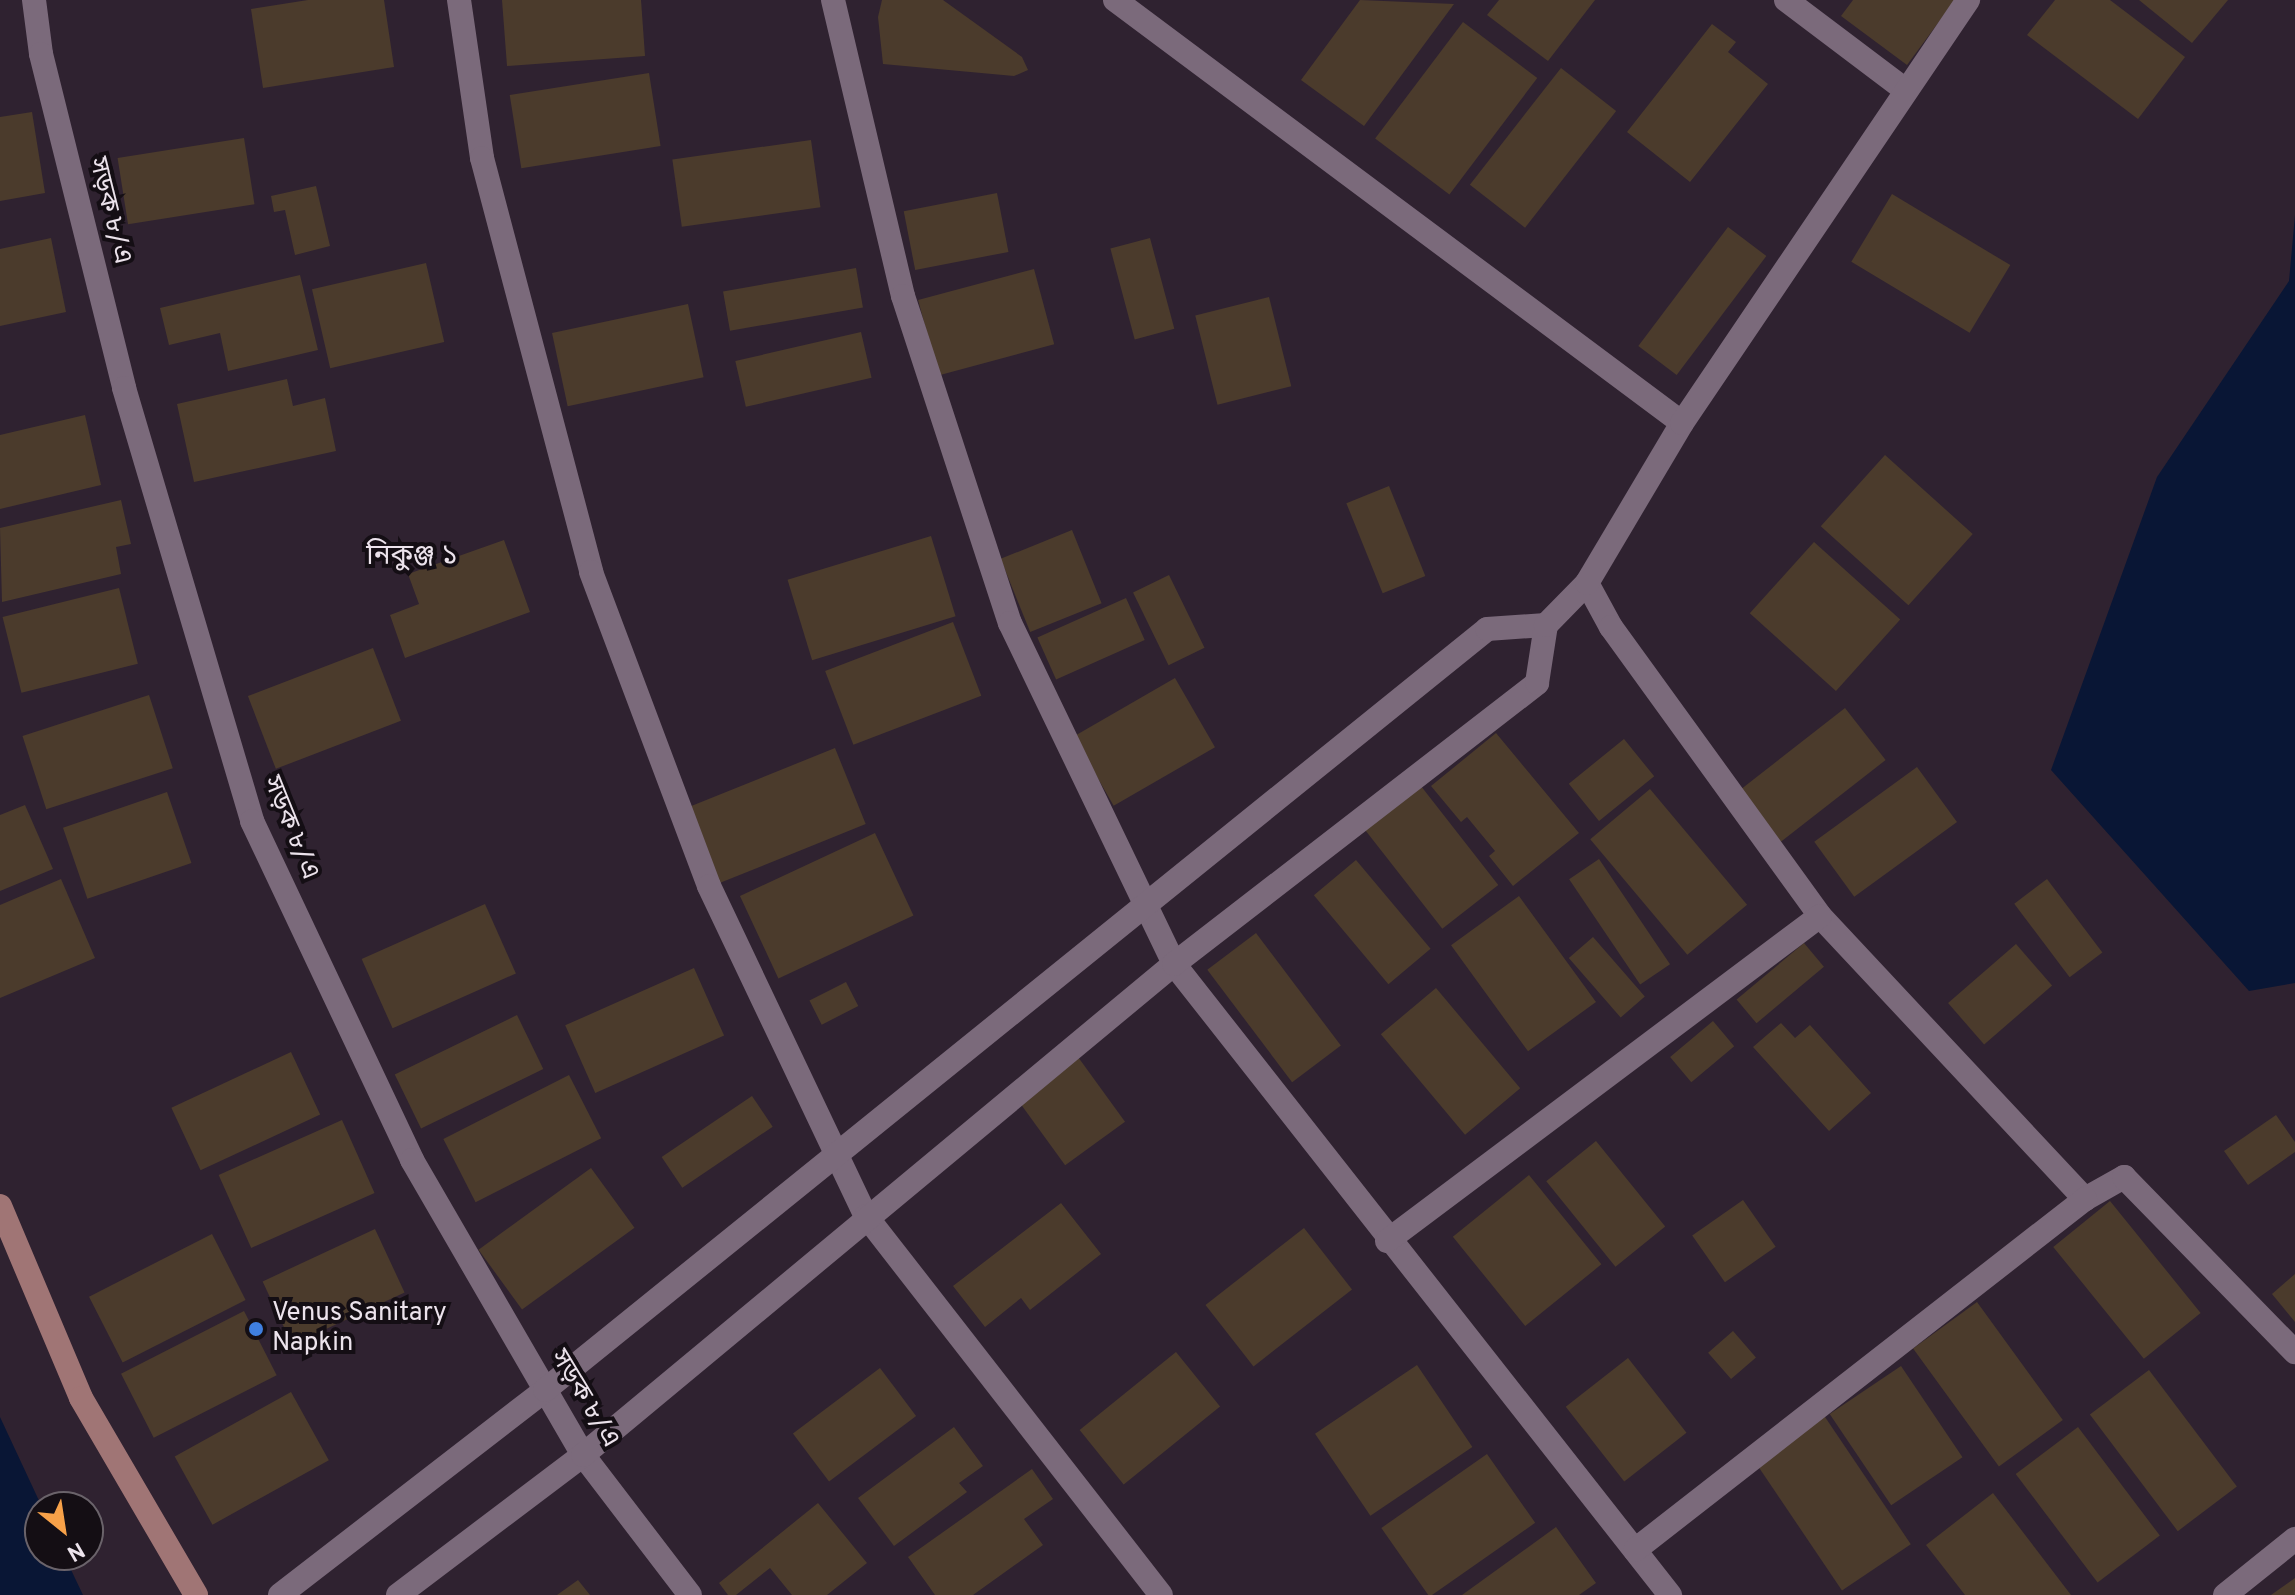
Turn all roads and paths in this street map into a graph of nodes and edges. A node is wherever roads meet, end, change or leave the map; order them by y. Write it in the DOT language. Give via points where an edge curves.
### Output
graph roads {
  1 [pos="34,0"];
  2 [pos="459,0"];
  3 [pos="833,0"];
  4 [pos="1115,0"];
  5 [pos="1786,0"];
  6 [pos="1968,0"];
  7 [pos="1904,89"];
  8 [pos="1682,423"];
  9 [pos="1587,583"];
  10 [pos="1546,625"];
  11 [pos="1144,902"];
  12 [pos="1820,916"];
  13 [pos="1174,964"];
  14 [pos="838,1155"];
  15 [pos="2085,1199"];
  16 [pos="0,1206"];
  17 [pos="866,1216"];
  18 [pos="1387,1241"];
  19 [pos="2295,1352"];
  20 [pos="545,1390"];
  21 [pos="583,1455"];
  22 [pos="2295,1539"];
  23 [pos="1635,1550"];
  24 [pos="196,1595"];
  25 [pos="280,1595"];
  26 [pos="398,1595"];
  27 [pos="690,1595"];
  28 [pos="1161,1595"];
  29 [pos="1670,1595"];
  30 [pos="2225,1595"];
  1 -- 20 [label="street, সড়ক ৮/এ" via="41,54 124,388 252,821 412,1160"];
  2 -- 14 [label="street" via="482,158 591,572 709,886"];
  3 -- 11 [label="street" via="903,296 1010,623"];
  4 -- 8 [label="street"];
  5 -- 7 [label="street"];
  6 -- 7 [label="street"];
  7 -- 8 [label="street"];
  8 -- 9 [label="street"];
  9 -- 10 [label="street"];
  9 -- 12 [label="street" via="1611,627"];
  10 -- 11 [label="street" via="1487,629"];
  10 -- 13 [label="street" via="1537,683"];
  11 -- 13 [label="street"];
  11 -- 14 [label="street"];
  12 -- 15 [label="street"];
  12 -- 18 [label="street"];
  13 -- 17 [label="street"];
  13 -- 18 [label="street"];
  14 -- 17 [label="street"];
  14 -- 20 [label="street"];
  15 -- 19 [label="street" via="2124,1177"];
  15 -- 23 [label="street"];
  16 -- 24 [label="street" via="81,1398"];
  17 -- 21 [label="street"];
  17 -- 28 [label="street"];
  18 -- 23 [label="street"];
  20 -- 21 [label="street, সড়ক ৮/এ"];
  20 -- 25 [label="street"];
  21 -- 26 [label="street"];
  21 -- 27 [label="street, সড়ক ৮/এ"];
  22 -- 30 [label="street"];
  23 -- 29 [label="street"];
}
